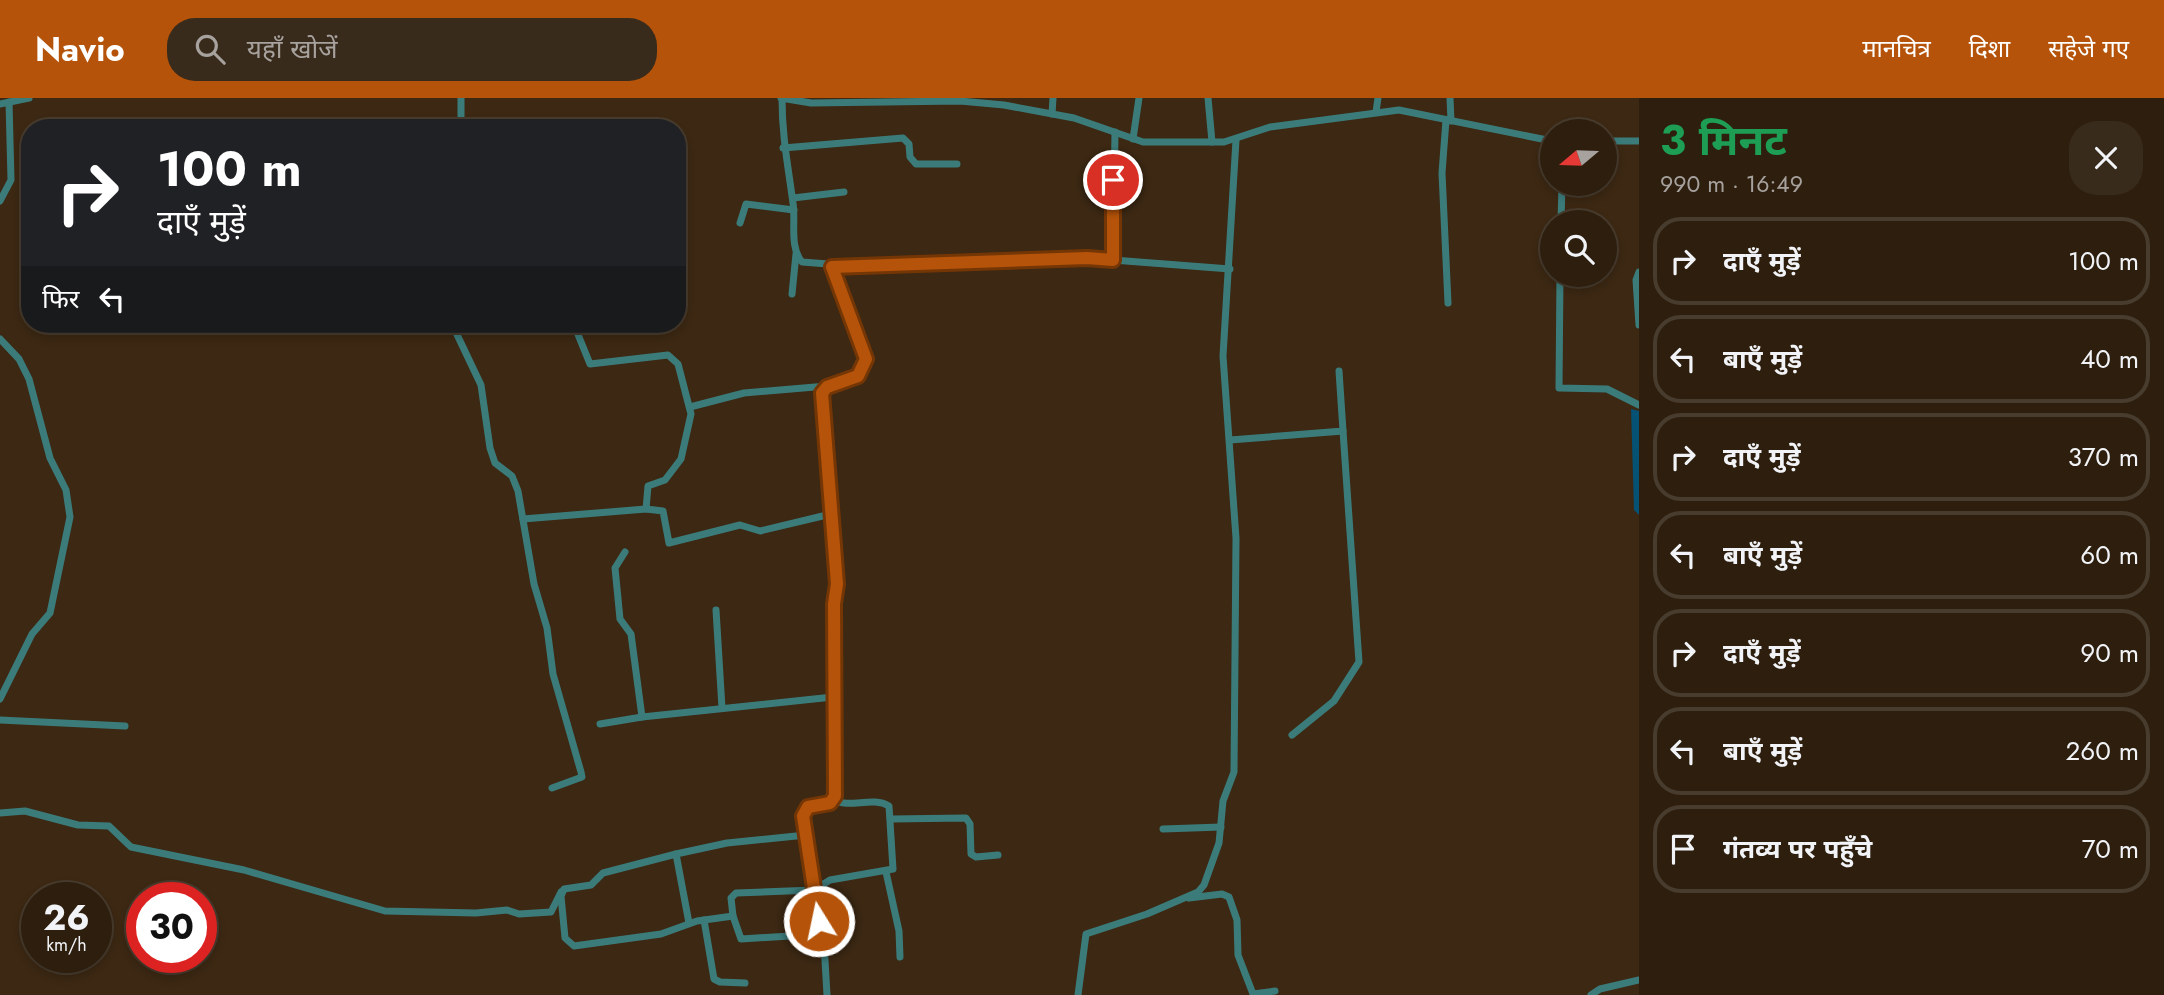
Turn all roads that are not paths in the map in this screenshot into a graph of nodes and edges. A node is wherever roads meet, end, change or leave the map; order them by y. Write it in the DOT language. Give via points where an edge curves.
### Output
graph roads {
  1 [pos="29,98"];
  2 [pos="461,98"];
  3 [pos="782,98"];
  4 [pos="1053,98"];
  5 [pos="1139,98"];
  6 [pos="1208,98"];
  7 [pos="1378,98"];
  8 [pos="1450,98"];
  9 [pos="802,100"];
  10 [pos="1002,101"];
  11 [pos="9,102"];
  12 [pos="0,104"];
  13 [pos="1376,112"];
  14 [pos="1052,114"];
  15 [pos="461,119"];
  16 [pos="1449,121"];
  17 [pos="1115,132"];
  18 [pos="1133,139"];
  19 [pos="1540,139"];
  20 [pos="1236,140"];
  21 [pos="1617,141"];
  22 [pos="1639,141"];
  23 [pos="1212,142"];
  24 [pos="783,148"];
  25 [pos="957,164"];
  26 [pos="844,192"];
  27 [pos="793,198"];
  28 [pos="0,201"];
  29 [pos="794,210"];
  30 [pos="740,223"];
  31 [pos="796,254"];
  32 [pos="1113,260"];
  33 [pos="832,267"];
  34 [pos="1230,269"];
  35 [pos="1639,272"];
  36 [pos="1560,287"];
  37 [pos="792,294"];
  38 [pos="1448,303"];
  39 [pos="1639,325"];
  40 [pos="456,333"];
  41 [pos="577,333"];
  42 [pos="0,340"];
  43 [pos="1339,371"];
  44 [pos="827,387"];
  45 [pos="1639,405"];
  46 [pos="690,407"];
  47 [pos="1343,431"];
  48 [pos="1230,440"];
  49 [pos="646,509"];
  50 [pos="831,514"];
  51 [pos="523,519"];
  52 [pos="625,552"];
  53 [pos="716,610"];
  54 [pos="0,671"];
  55 [pos="11,673"];
  56 [pos="833,697"];
  57 [pos="0,699"];
  58 [pos="722,708"];
  59 [pos="642,717"];
  60 [pos="0,720"];
  61 [pos="600,724"];
  62 [pos="125,726"];
  63 [pos="1292,735"];
  64 [pos="552,788"];
  65 [pos="833,800"];
  66 [pos="0,813"];
  67 [pos="891,819"];
  68 [pos="1221,827"];
  69 [pos="1163,829"];
  70 [pos="806,835"];
  71 [pos="676,854"];
  72 [pos="998,855"];
  73 [pos="886,872"];
  74 [pos="814,890"];
  75 [pos="561,892"];
  76 [pos="1189,898"];
  77 [pos="733,916"];
  78 [pos="704,920"];
  79 [pos="689,923"];
  80 [pos="822,934"];
  81 [pos="900,957"];
  82 [pos="1639,980"];
  83 [pos="745,983"];
  84 [pos="1275,991"];
  85 [pos="827,995"];
  86 [pos="1078,995"];
  87 [pos="1254,995"];
  88 [pos="1591,995"];
  1 -- 11 [label="street"];
  2 -- 15 [label="street"];
  3 -- 9 [label="street"];
  3 -- 24 [label="street"];
  4 -- 14 [label="street"];
  5 -- 18 [label="street"];
  6 -- 23 [label="street"];
  7 -- 13 [label="street"];
  8 -- 16 [label="street"];
  9 -- 10 [label="street"];
  10 -- 14 [label="street"];
  11 -- 12 [label="street"];
  11 -- 28 [label="street" via="11,180"];
  13 -- 16 [label="street" via="1416,111"];
  13 -- 20 [label="street" via="1270,127"];
  14 -- 17 [label="street"];
  16 -- 19 [label="street"];
  16 -- 38 [label="street" via="1442,173"];
  17 -- 18 [label="street"];
  17 -- 32 [label="street"];
  18 -- 23 [label="street"];
  20 -- 23 [label="street"];
  20 -- 34 [label="street"];
  21 -- 22 [label="street"];
  24 -- 25 [label="street" via="903,138 916,164"];
  24 -- 27 [label="street"];
  26 -- 27 [label="street"];
  27 -- 29 [label="street"];
  29 -- 30 [label="street" via="746,204"];
  29 -- 31 [label="street"];
  31 -- 33 [label="street" via="802,262"];
  31 -- 37 [label="street"];
  32 -- 33 [label="street"];
  32 -- 34 [label="street"];
  33 -- 44 [label="street" via="866,359 858,376"];
  34 -- 48 [label="street" via="1223,356"];
  35 -- 39 [label="street"];
  36 -- 45 [label="street" via="1559,388 1611,390"];
  40 -- 51 [label="street" via="481,385 492,455 514,480"];
  41 -- 46 [label="street" via="590,364 672,356"];
  42 -- 55 [label="street" via="19,359 29,380 40,428 70,509 51,614 32,634"];
  43 -- 47 [label="street"];
  44 -- 46 [label="street" via="744,393"];
  44 -- 50 [label="street" via="821,399"];
  46 -- 49 [label="street" via="683,454 665,480 648,486"];
  47 -- 48 [label="street"];
  47 -- 63 [label="street" via="1359,662 1334,701"];
  48 -- 68 [label="street" via="1236,538 1236,761 1223,801"];
  49 -- 50 [label="street" via="663,511 669,543 740,525 760,531"];
  49 -- 51 [label="street"];
  50 -- 56 [label="street" via="837,584"];
  51 -- 64 [label="street" via="555,684 582,777"];
  52 -- 59 [label="street" via="615,568 620,619 631,634"];
  53 -- 58 [label="street"];
  54 -- 55 [label="street"];
  55 -- 57 [label="street"];
  56 -- 58 [label="street"];
  56 -- 65 [label="street"];
  58 -- 59 [label="street"];
  59 -- 61 [label="street"];
  60 -- 62 [label="street"];
  65 -- 67 [label="street" via="886,804"];
  65 -- 70 [label="street" via="804,810"];
  66 -- 75 [label="street" via="25,811 78,825 109,826 127,845 140,849 244,870 398,913 507,910 519,915 544,914 551,912"];
  67 -- 72 [label="street" via="966,818 971,854"];
  67 -- 73 [label="street" via="894,866"];
  68 -- 69 [label="street"];
  68 -- 76 [label="street" via="1204,885"];
  70 -- 71 [label="street" via="727,843"];
  70 -- 74 [label="street"];
  71 -- 75 [label="street" via="603,873 595,883"];
  71 -- 79 [label="street"];
  73 -- 74 [label="street" via="830,880"];
  73 -- 81 [label="street"];
  74 -- 77 [label="street" via="736,893 731,898"];
  74 -- 80 [label="street"];
  75 -- 79 [label="street" via="569,945 661,934"];
  76 -- 86 [label="street" via="1086,934"];
  76 -- 87 [label="street" via="1229,897 1237,920 1238,955"];
  77 -- 78 [label="street"];
  77 -- 80 [label="street" via="741,939"];
  78 -- 79 [label="street"];
  78 -- 83 [label="street" via="714,979"];
  80 -- 85 [label="street"];
  82 -- 88 [label="street"];
  84 -- 87 [label="street"];
}
